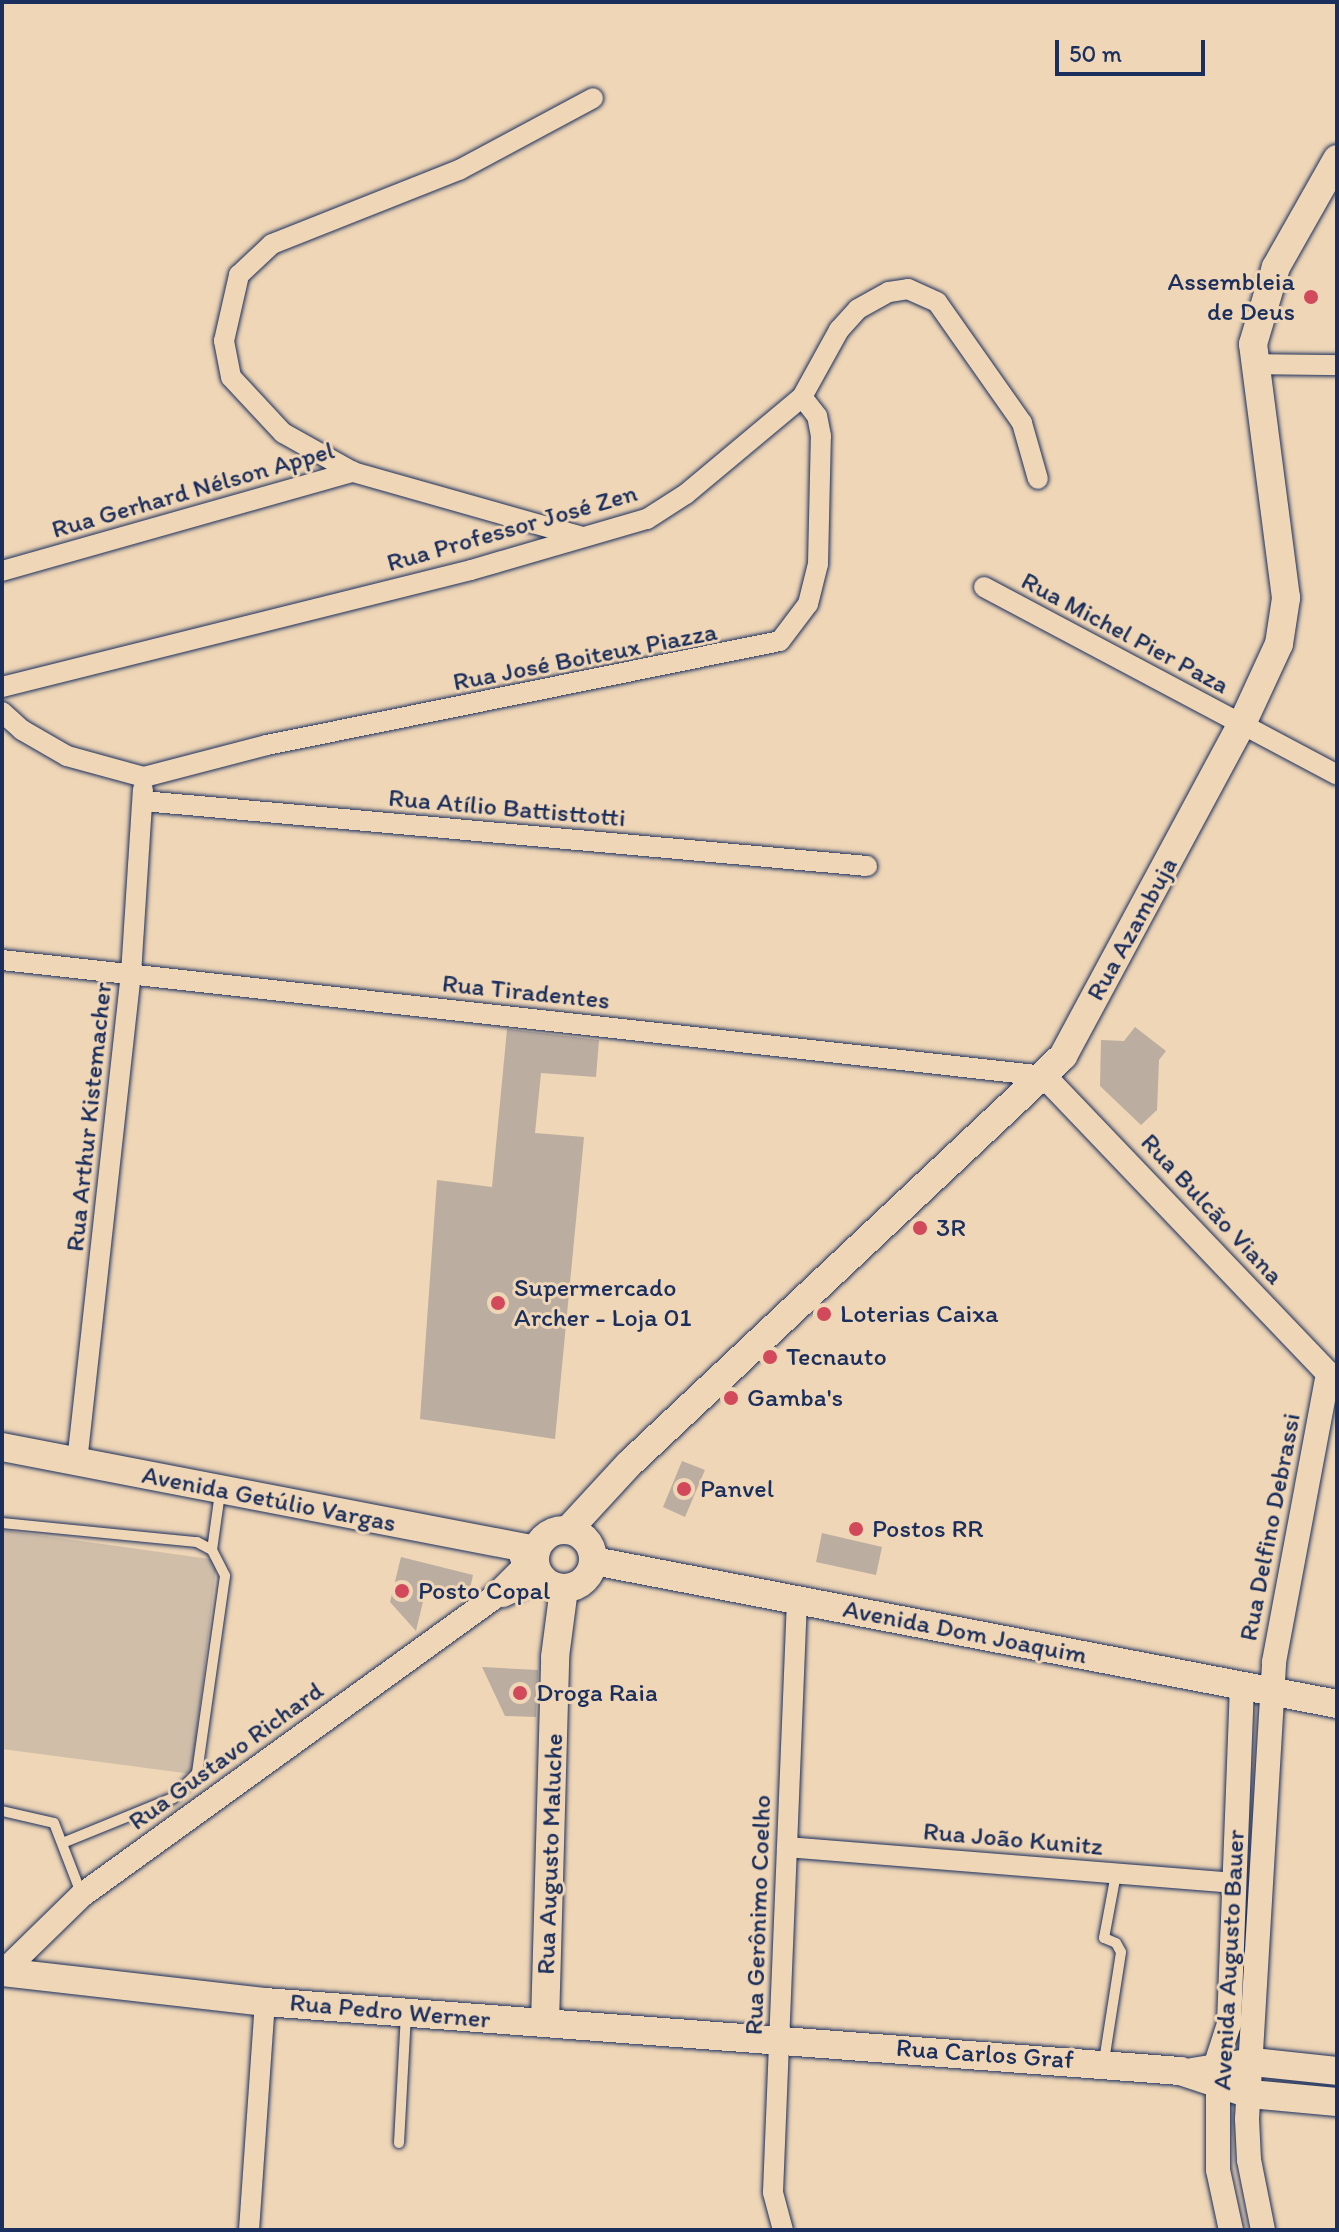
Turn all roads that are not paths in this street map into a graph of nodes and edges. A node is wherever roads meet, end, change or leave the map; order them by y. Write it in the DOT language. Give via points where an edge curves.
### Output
graph roads {
  1 [pos="593,98"];
  2 [pos="1337,159"];
  3 [pos="1253,364"];
  4 [pos="1337,365"];
  5 [pos="802,397"];
  6 [pos="353,472"];
  7 [pos="1038,479"];
  8 [pos="583,537"];
  9 [pos="2,571"];
  10 [pos="984,587"];
  11 [pos="2,687"];
  12 [pos="2,712"];
  13 [pos="1242,724"];
  14 [pos="1337,775"];
  15 [pos="144,777"];
  16 [pos="143,801"];
  17 [pos="867,866"];
  18 [pos="2,960"];
  19 [pos="131,974"];
  20 [pos="1044,1076"];
  21 [pos="1332,1378"];
  22 [pos="2,1447"];
  23 [pos="77,1462"];
  24 [pos="220,1489"];
  25 [pos="2,1523"];
  26 [pos="569,1529"];
  27 [pos="212,1550"];
  28 [pos="594,1561"];
  29 [pos="540,1566"];
  30 [pos="493,1598"];
  31 [pos="797,1600"];
  32 [pos="1242,1686"];
  33 [pos="1272,1691"];
  34 [pos="1337,1704"];
  35 [pos="2,1811"];
  36 [pos="63,1843"];
  37 [pos="787,1847"];
  38 [pos="1116,1874"];
  39 [pos="1235,1883"];
  40 [pos="1262,1885"];
  41 [pos="82,1895"];
  42 [pos="2,1972"];
  43 [pos="265,2002"];
  44 [pos="406,2013"];
  45 [pos="545,2023"];
  46 [pos="778,2038"];
  47 [pos="1253,2062"];
  48 [pos="1103,2063"];
  49 [pos="1337,2071"];
  50 [pos="1208,2074"];
  51 [pos="1250,2094"];
  52 [pos="1337,2102"];
  53 [pos="399,2143"];
  54 [pos="249,2230"];
  55 [pos="783,2230"];
  56 [pos="1231,2230"];
  57 [pos="1263,2230"];
  1 -- 6 [label="street" via="459,170 272,244 239,275 224,341 231,377 283,433"];
  2 -- 3 [label="main road, Rua Azambuja" via="1276,267 1258,319"];
  3 -- 4 [label="street"];
  3 -- 13 [label="main road, Rua Azambuja" via="1286,598 1279,644"];
  5 -- 7 [label="street, Rua Professor José Zen" via="839,330 858,309 889,292 923,294 937,302 1022,423"];
  5 -- 8 [label="street, Rua Professor José Zen" via="686,494 647,519"];
  5 -- 15 [label="street, Rua José Boiteux Piazza" via="817,416 821,436 818,564 808,604 780,641 267,745"];
  6 -- 8 [label="street, Rua Gerhard Nélson Appel"];
  6 -- 9 [label="street, Rua Gerhard Nélson Appel"];
  8 -- 11 [label="street, Rua Professor José Zen" via="456,574"];
  10 -- 13 [label="street, Rua Michel Pier Paza"];
  12 -- 15 [label="street" via="67,756"];
  13 -- 14 [label="street, Rua Michel Pier Paza"];
  13 -- 20 [label="main road, Rua Azambuja" via="1063,1056"];
  15 -- 16 [label="street, Rua Arthur Kistemacher"];
  16 -- 17 [label="street, Rua Atílio Battisttotti"];
  16 -- 19 [label="street, Rua Arthur Kistemacher"];
  18 -- 19 [label="street, Rua Tiradentes"];
  19 -- 20 [label="street, Rua Tiradentes"];
  19 -- 23 [label="street, Rua Arthur Kistemacher"];
  20 -- 21 [label="street, Rua Bulcão Viana"];
  20 -- 26 [label="main road, Rua Azambuja" via="629,1464"];
  21 -- 33 [label="street, Rua Delfino Debrassi"];
  22 -- 23 [label="main road, Avenida Getúlio Vargas"];
  23 -- 24 [label="main road, Avenida Getúlio Vargas"];
  24 -- 27 [label="lane"];
  24 -- 29 [label="main road, Avenida Getúlio Vargas"];
  25 -- 27 [label="lane" via="197,1542"];
  26 -- 28 [label="main road" via="587,1541"];
  26 -- 29 [label="main road, Rua Azambuja" via="552,1532"];
  27 -- 36 [label="lane" via="225,1576 197,1773 173,1798"];
  28 -- 29 [label="main road" via="585,1581"];
  28 -- 31 [label="main road, Avenida Dom Joaquim"];
  29 -- 30 [label="street, Rua Gustavo Richard"];
  29 -- 30 [label="street, Rua Gustavo Richard" via="525,1566"];
  29 -- 45 [label="main road, Rua Augusto Maluche" via="555,1657"];
  30 -- 41 [label="street, Rua Gustavo Richard"];
  31 -- 32 [label="main road, Avenida Dom Joaquim"];
  31 -- 37 [label="street, Rua Gerônimo Coelho"];
  32 -- 33 [label="main road, Avenida Dom Joaquim"];
  32 -- 39 [label="street, Avenida Augusto Bauer"];
  33 -- 34 [label="main road, Avenida Dom Joaquim"];
  33 -- 40 [label="street, Avenida Augusto Bauer"];
  35 -- 36 [label="lane" via="43,1816 54,1823"];
  36 -- 41 [label="lane"];
  37 -- 38 [label="street, Rua João Kunitz"];
  37 -- 46 [label="street, Rua Gerônimo Coelho"];
  38 -- 39 [label="street, Rua João Kunitz"];
  38 -- 48 [label="lane" via="1104,1938 1121,1952"];
  39 -- 40 [label="street"];
  39 -- 50 [label="street, Avenida Augusto Bauer" via="1229,2024"];
  40 -- 47 [label="street, Avenida Augusto Bauer"];
  41 -- 42 [label="street, Rua Gustavo Richard"];
  42 -- 43 [label="main road, Rua Pedro Werner"];
  43 -- 44 [label="main road, Rua Pedro Werner"];
  43 -- 54 [label="street"];
  44 -- 45 [label="main road, Rua Pedro Werner"];
  44 -- 53 [label="lane"];
  45 -- 46 [label="main road, Rua Pedro Werner"];
  46 -- 48 [label="main road, Rua Carlos Graf"];
  46 -- 55 [label="street, Rua Gerônimo Coelho" via="773,2192"];
  47 -- 49 [label="main road"];
  47 -- 50 [label="main road"];
  47 -- 51 [label="street, Avenida Augusto Bauer"];
  48 -- 50 [label="main road, Rua Carlos Graf"];
  50 -- 51 [label="main road, Rua Carlos Graf"];
  50 -- 56 [label="street, Avenida Augusto Bauer" via="1218,2170"];
  51 -- 52 [label="main road, Rua Carlos Graf"];
  51 -- 57 [label="street, Avenida Augusto Bauer" via="1249,2160"];
}
